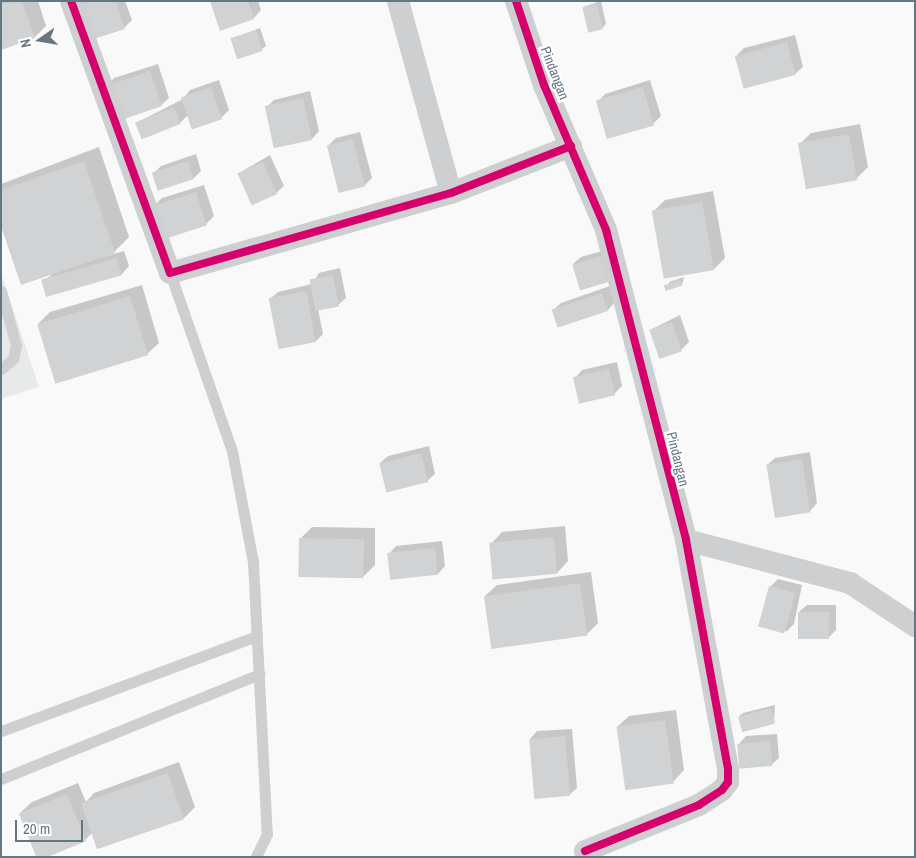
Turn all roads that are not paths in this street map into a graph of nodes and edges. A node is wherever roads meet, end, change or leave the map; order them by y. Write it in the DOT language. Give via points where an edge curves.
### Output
graph roads {
  1 [pos="71,1"];
  2 [pos="398,1"];
  3 [pos="516,1"];
  4 [pos="571,146"];
  5 [pos="451,193"];
  6 [pos="170,273"];
  7 [pos="1,291"];
  8 [pos="1,369"];
  9 [pos="686,540"];
  10 [pos="915,626"];
  11 [pos="258,636"];
  12 [pos="259,674"];
  13 [pos="1,732"];
  14 [pos="1,779"];
  15 [pos="585,850"];
  16 [pos="256,857"];
  1 -- 6 [label="street"];
  2 -- 5 [label="street"];
  3 -- 4 [label="street, Pindangan"];
  4 -- 5 [label="street"];
  4 -- 9 [label="street, Pindangan" via="606,230"];
  5 -- 6 [label="street"];
  6 -- 11 [label="lane" via="232,451 253,562"];
  7 -- 8 [label="lane" via="16,345 13,359"];
  9 -- 10 [label="street" via="850,583"];
  9 -- 15 [label="street, Pindangan" via="728,782 699,805"];
  11 -- 12 [label="lane"];
  11 -- 13 [label="lane"];
  12 -- 14 [label="lane"];
  12 -- 16 [label="lane" via="267,834"];
}
